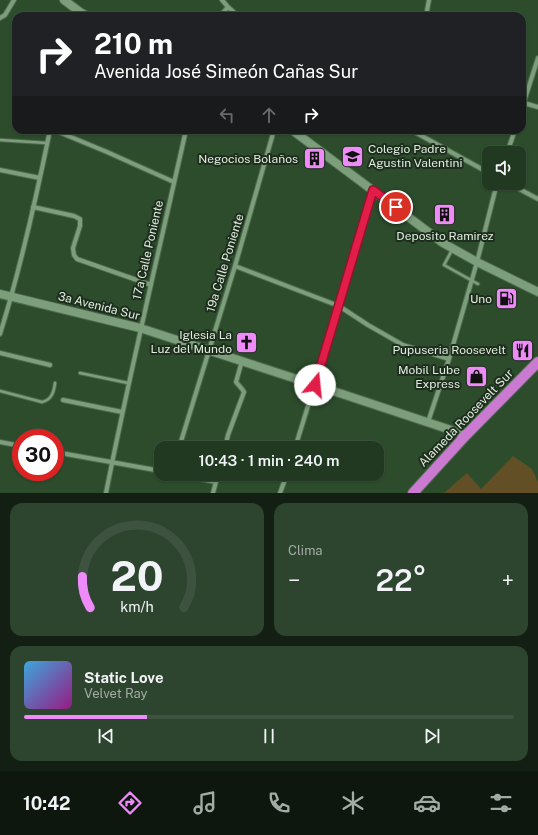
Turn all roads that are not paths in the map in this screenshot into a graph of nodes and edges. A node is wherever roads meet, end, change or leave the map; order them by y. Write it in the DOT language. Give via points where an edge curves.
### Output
graph roads {
  1 [pos="14,0"];
  2 [pos="64,0"];
  3 [pos="222,0"];
  4 [pos="430,0"];
  5 [pos="228,7"];
  6 [pos="78,12"];
  7 [pos="224,12"];
  8 [pos="234,12"];
  9 [pos="427,12"];
  10 [pos="0,18"];
  11 [pos="538,58"];
  12 [pos="526,97"];
  13 [pos="526,104"];
  14 [pos="538,107"];
  15 [pos="49,134"];
  16 [pos="64,134"];
  17 [pos="185,134"];
  18 [pos="273,134"];
  19 [pos="297,134"];
  20 [pos="418,134"];
  21 [pos="514,134"];
  22 [pos="0,140"];
  23 [pos="48,143"];
  24 [pos="509,146"];
  25 [pos="482,169"];
  26 [pos="0,170"];
  27 [pos="40,178"];
  28 [pos="174,182"];
  29 [pos="373,190"];
  30 [pos="495,190"];
  31 [pos="521,190"];
  32 [pos="538,199"];
  33 [pos="33,207"];
  34 [pos="453,248"];
  35 [pos="477,262"];
  36 [pos="235,266"];
  37 [pos="472,280"];
  38 [pos="478,284"];
  39 [pos="150,285"];
  40 [pos="538,292"];
  41 [pos="0,294"];
  42 [pos="12,297"];
  43 [pos="338,306"];
  44 [pos="140,328"];
  45 [pos="0,334"];
  46 [pos="209,350"];
  47 [pos="0,353"];
  48 [pos="449,359"];
  49 [pos="242,361"];
  50 [pos="50,365"];
  51 [pos="536,366"];
  52 [pos="80,373"];
  53 [pos="128,382"];
  54 [pos="56,383"];
  55 [pos="315,385"];
  56 [pos="0,391"];
  57 [pos="63,400"];
  58 [pos="122,412"];
  59 [pos="428,422"];
  60 [pos="466,435"];
  61 [pos="181,441"];
  62 [pos="227,441"];
  63 [pos="297,441"];
  64 [pos="0,442"];
  65 [pos="12,444"];
  66 [pos="64,454"];
  67 [pos="112,462"];
  68 [pos="154,470"];
  69 [pos="211,481"];
  70 [pos="284,481"];
  71 [pos="216,482"];
  72 [pos="106,493"];
  73 [pos="213,493"];
  74 [pos="280,493"];
  75 [pos="413,493"];
  1 -- 10 [label="street" via="5,15"];
  2 -- 6 [label="street"];
  3 -- 5 [label="street"];
  4 -- 9 [label="street"];
  5 -- 7 [label="street"];
  5 -- 8 [label="street"];
  11 -- 12 [label="street"];
  13 -- 14 [label="street"];
  15 -- 23 [label="street"];
  16 -- 28 [label="street"];
  17 -- 28 [label="street, 17a Calle Poniente"];
  18 -- 36 [label="street, 19a Calle Poniente"];
  19 -- 29 [label="street"];
  20 -- 25 [label="street"];
  21 -- 24 [label="street"];
  22 -- 23 [label="lane"];
  23 -- 27 [label="street"];
  26 -- 27 [label="street"];
  27 -- 33 [label="street"];
  28 -- 39 [label="street, 17a Calle Poniente"];
  29 -- 34 [label="street"];
  29 -- 43 [label="street"];
  30 -- 35 [label="street"];
  31 -- 32 [label="street"];
  33 -- 39 [label="street" via="80,219 73,248 77,259"];
  33 -- 42 [label="street"];
  34 -- 35 [label="street"];
  34 -- 37 [label="lane" via="444,265"];
  35 -- 37 [label="street"];
  35 -- 40 [label="street" via="491,272"];
  36 -- 43 [label="street"];
  36 -- 46 [label="street, 19a Calle Poniente"];
  37 -- 38 [label="lane"];
  37 -- 48 [label="street"];
  39 -- 44 [label="street, 17a Calle Poniente"];
  41 -- 42 [label="street, 3a Avenida Sur"];
  42 -- 44 [label="street, 3a Avenida Sur"];
  42 -- 45 [label="street"];
  43 -- 48 [label="street" via="403,344"];
  43 -- 55 [label="street"];
  44 -- 46 [label="street, 3a Avenida Sur"];
  44 -- 53 [label="street, 17a Calle Poniente"];
  46 -- 49 [label="street, 3a Avenida Sur"];
  46 -- 61 [label="street, 19a Calle Poniente"];
  47 -- 50 [label="street"];
  48 -- 59 [label="street"];
  49 -- 55 [label="street, 3a Avenida Sur"];
  49 -- 62 [label="street" via="236,382 244,392"];
  51 -- 60 [label="highway, Alameda Roosevelt Sur"];
  52 -- 53 [label="lane"];
  53 -- 58 [label="street, 17a Calle Poniente"];
  54 -- 56 [label="lane" via="50,398 42,402"];
  55 -- 59 [label="street, 3a Avenida Sur"];
  55 -- 63 [label="street"];
  57 -- 58 [label="street"];
  58 -- 67 [label="street, 17a Calle Poniente"];
  59 -- 60 [label="street, 3a Avenida Sur"];
  60 -- 75 [label="highway, Alameda Roosevelt Sur"];
  64 -- 65 [label="street"];
  66 -- 67 [label="street"];
  67 -- 68 [label="street"];
  67 -- 72 [label="street, 17a Calle Poniente"];
  69 -- 71 [label="street"];
  70 -- 74 [label="street"];
  71 -- 73 [label="street"];
}
